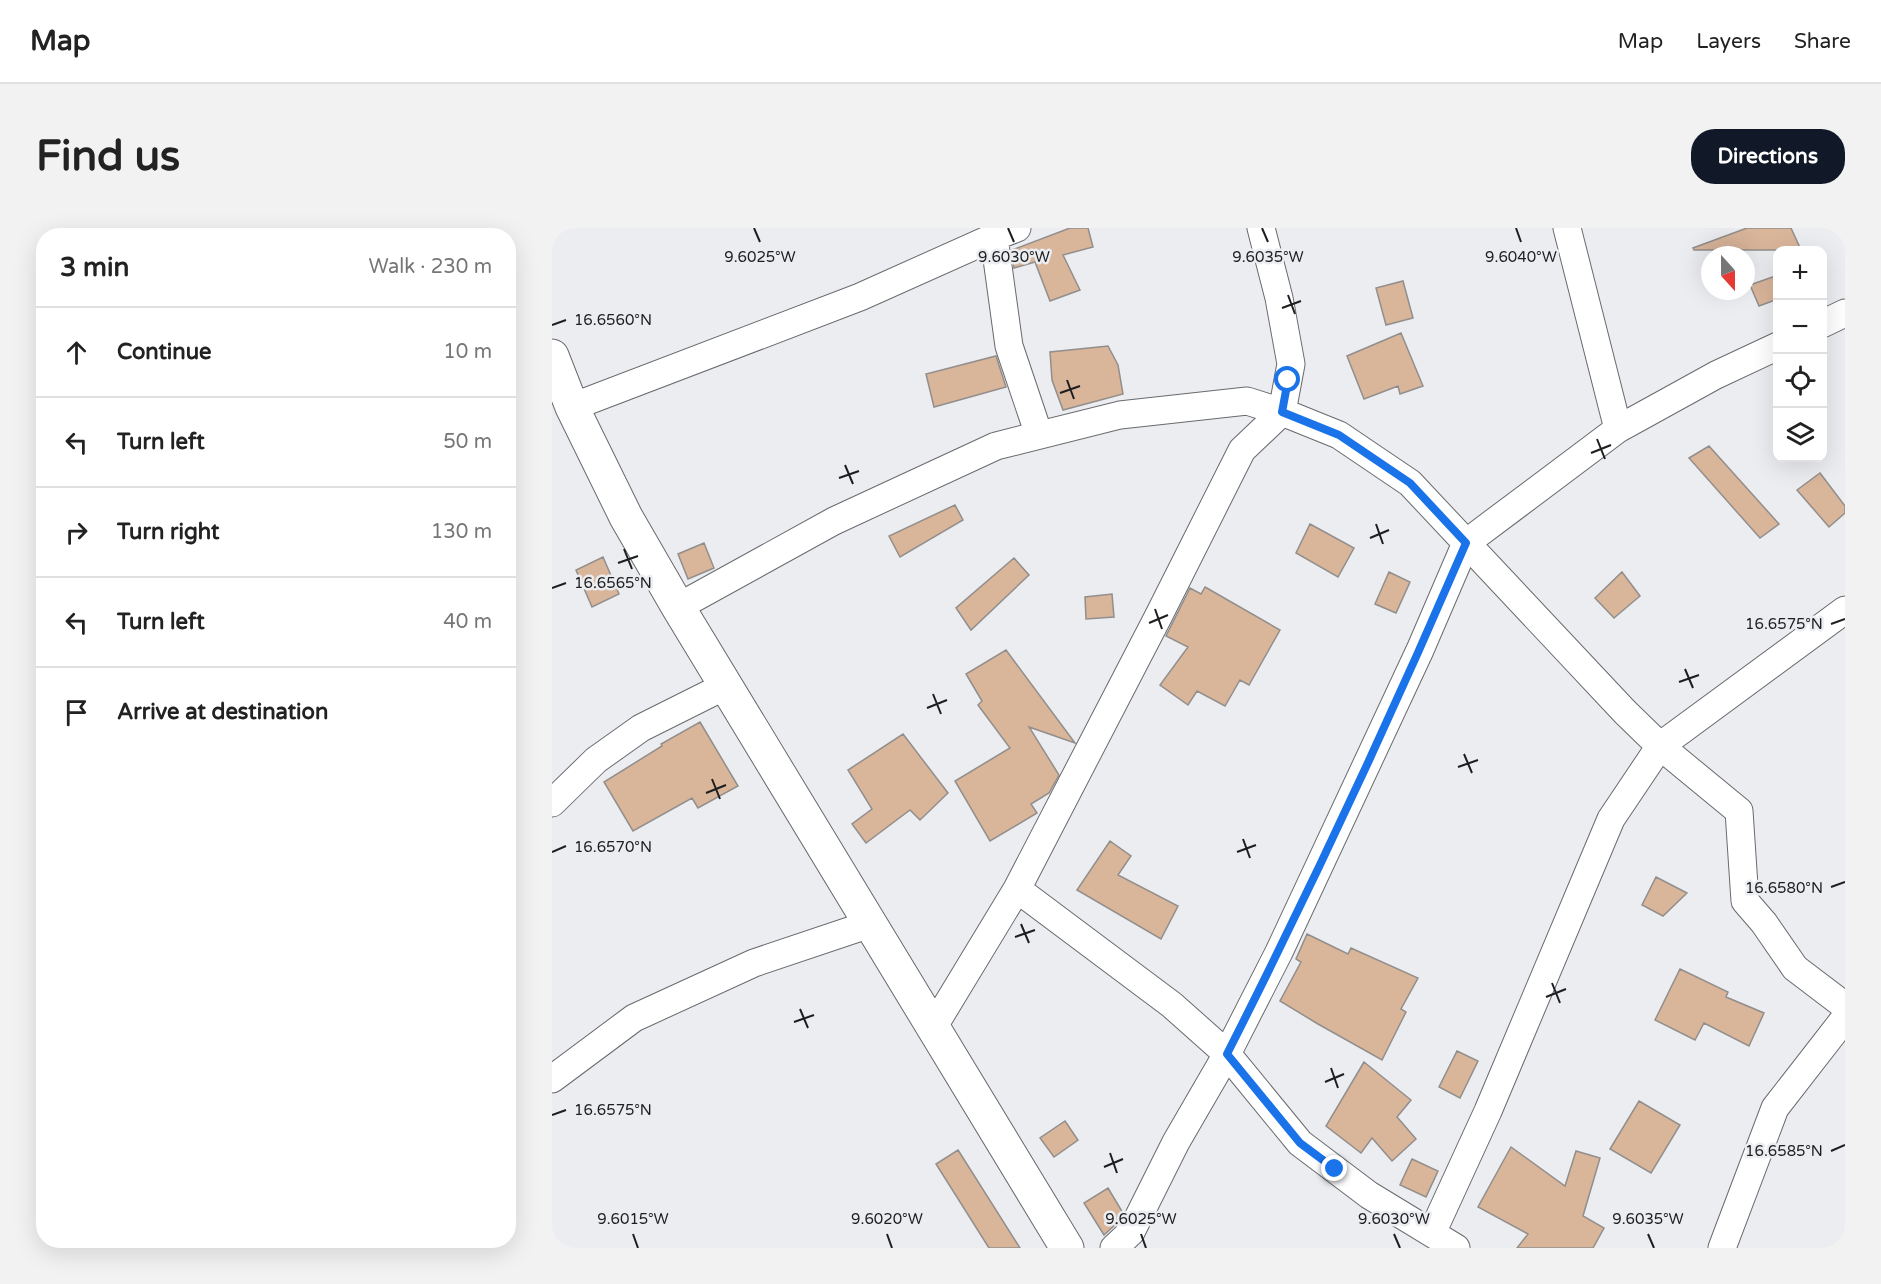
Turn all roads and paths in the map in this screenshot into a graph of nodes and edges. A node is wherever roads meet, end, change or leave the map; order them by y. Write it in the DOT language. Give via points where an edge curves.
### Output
graph roads {
  1 [pos="1261,228"];
  2 [pos="1567,228"];
  3 [pos="1005,232"];
  4 [pos="1845,314"];
  5 [pos="1827,322"];
  6 [pos="1773,348"];
  7 [pos="552,356"];
  8 [pos="572,407"];
  9 [pos="1282,412"];
  10 [pos="1618,429"];
  11 [pos="1039,435"];
  12 [pos="1466,543"];
  13 [pos="678,607"];
  14 [pos="1844,612"];
  15 [pos="725,686"];
  16 [pos="1660,746"];
  17 [pos="552,803"];
  18 [pos="1017,889"];
  19 [pos="870,924"];
  20 [pos="1845,1006"];
  21 [pos="1845,1018"];
  22 [pos="934,1026"];
  23 [pos="1227,1054"];
  24 [pos="552,1079"];
  25 [pos="1432,1233"];
  26 [pos="1067,1248"];
  27 [pos="1114,1248"];
  28 [pos="1456,1248"];
  29 [pos="1722,1248"];
  1 -- 9 [label="street" via="1280,298 1291,364"];
  2 -- 10 [label="street"];
  3 -- 8 [label="street" via="860,297"];
  3 -- 11 [label="street" via="1009,346"];
  4 -- 5 [label="street"];
  6 -- 10 [label="street"];
  7 -- 8 [label="main road"];
  8 -- 13 [label="main road" via="626,517"];
  9 -- 11 [label="street" via="1247,401 1120,415"];
  9 -- 12 [label="street" via="1339,435 1410,483"];
  9 -- 18 [label="street" via="1242,450"];
  10 -- 12 [label="street"];
  11 -- 13 [label="street" via="996,446 834,521"];
  12 -- 16 [label="street"];
  12 -- 23 [label="street" via="1279,952"];
  13 -- 15 [label="main road"];
  14 -- 16 [label="street"];
  15 -- 17 [label="street" via="641,728 596,760"];
  15 -- 19 [label="main road"];
  16 -- 20 [label="street" via="1739,811 1745,901 1795,968"];
  16 -- 25 [label="street" via="1611,819"];
  18 -- 22 [label="street"];
  18 -- 23 [label="street" via="1172,1005"];
  19 -- 22 [label="main road"];
  19 -- 24 [label="street" via="754,963 634,1018"];
  21 -- 29 [label="street" via="1775,1108"];
  22 -- 26 [label="main road"];
  23 -- 25 [label="street" via="1300,1143 1369,1195"];
  23 -- 27 [label="street" via="1176,1142 1131,1232"];
  25 -- 28 [label="street"];
}
